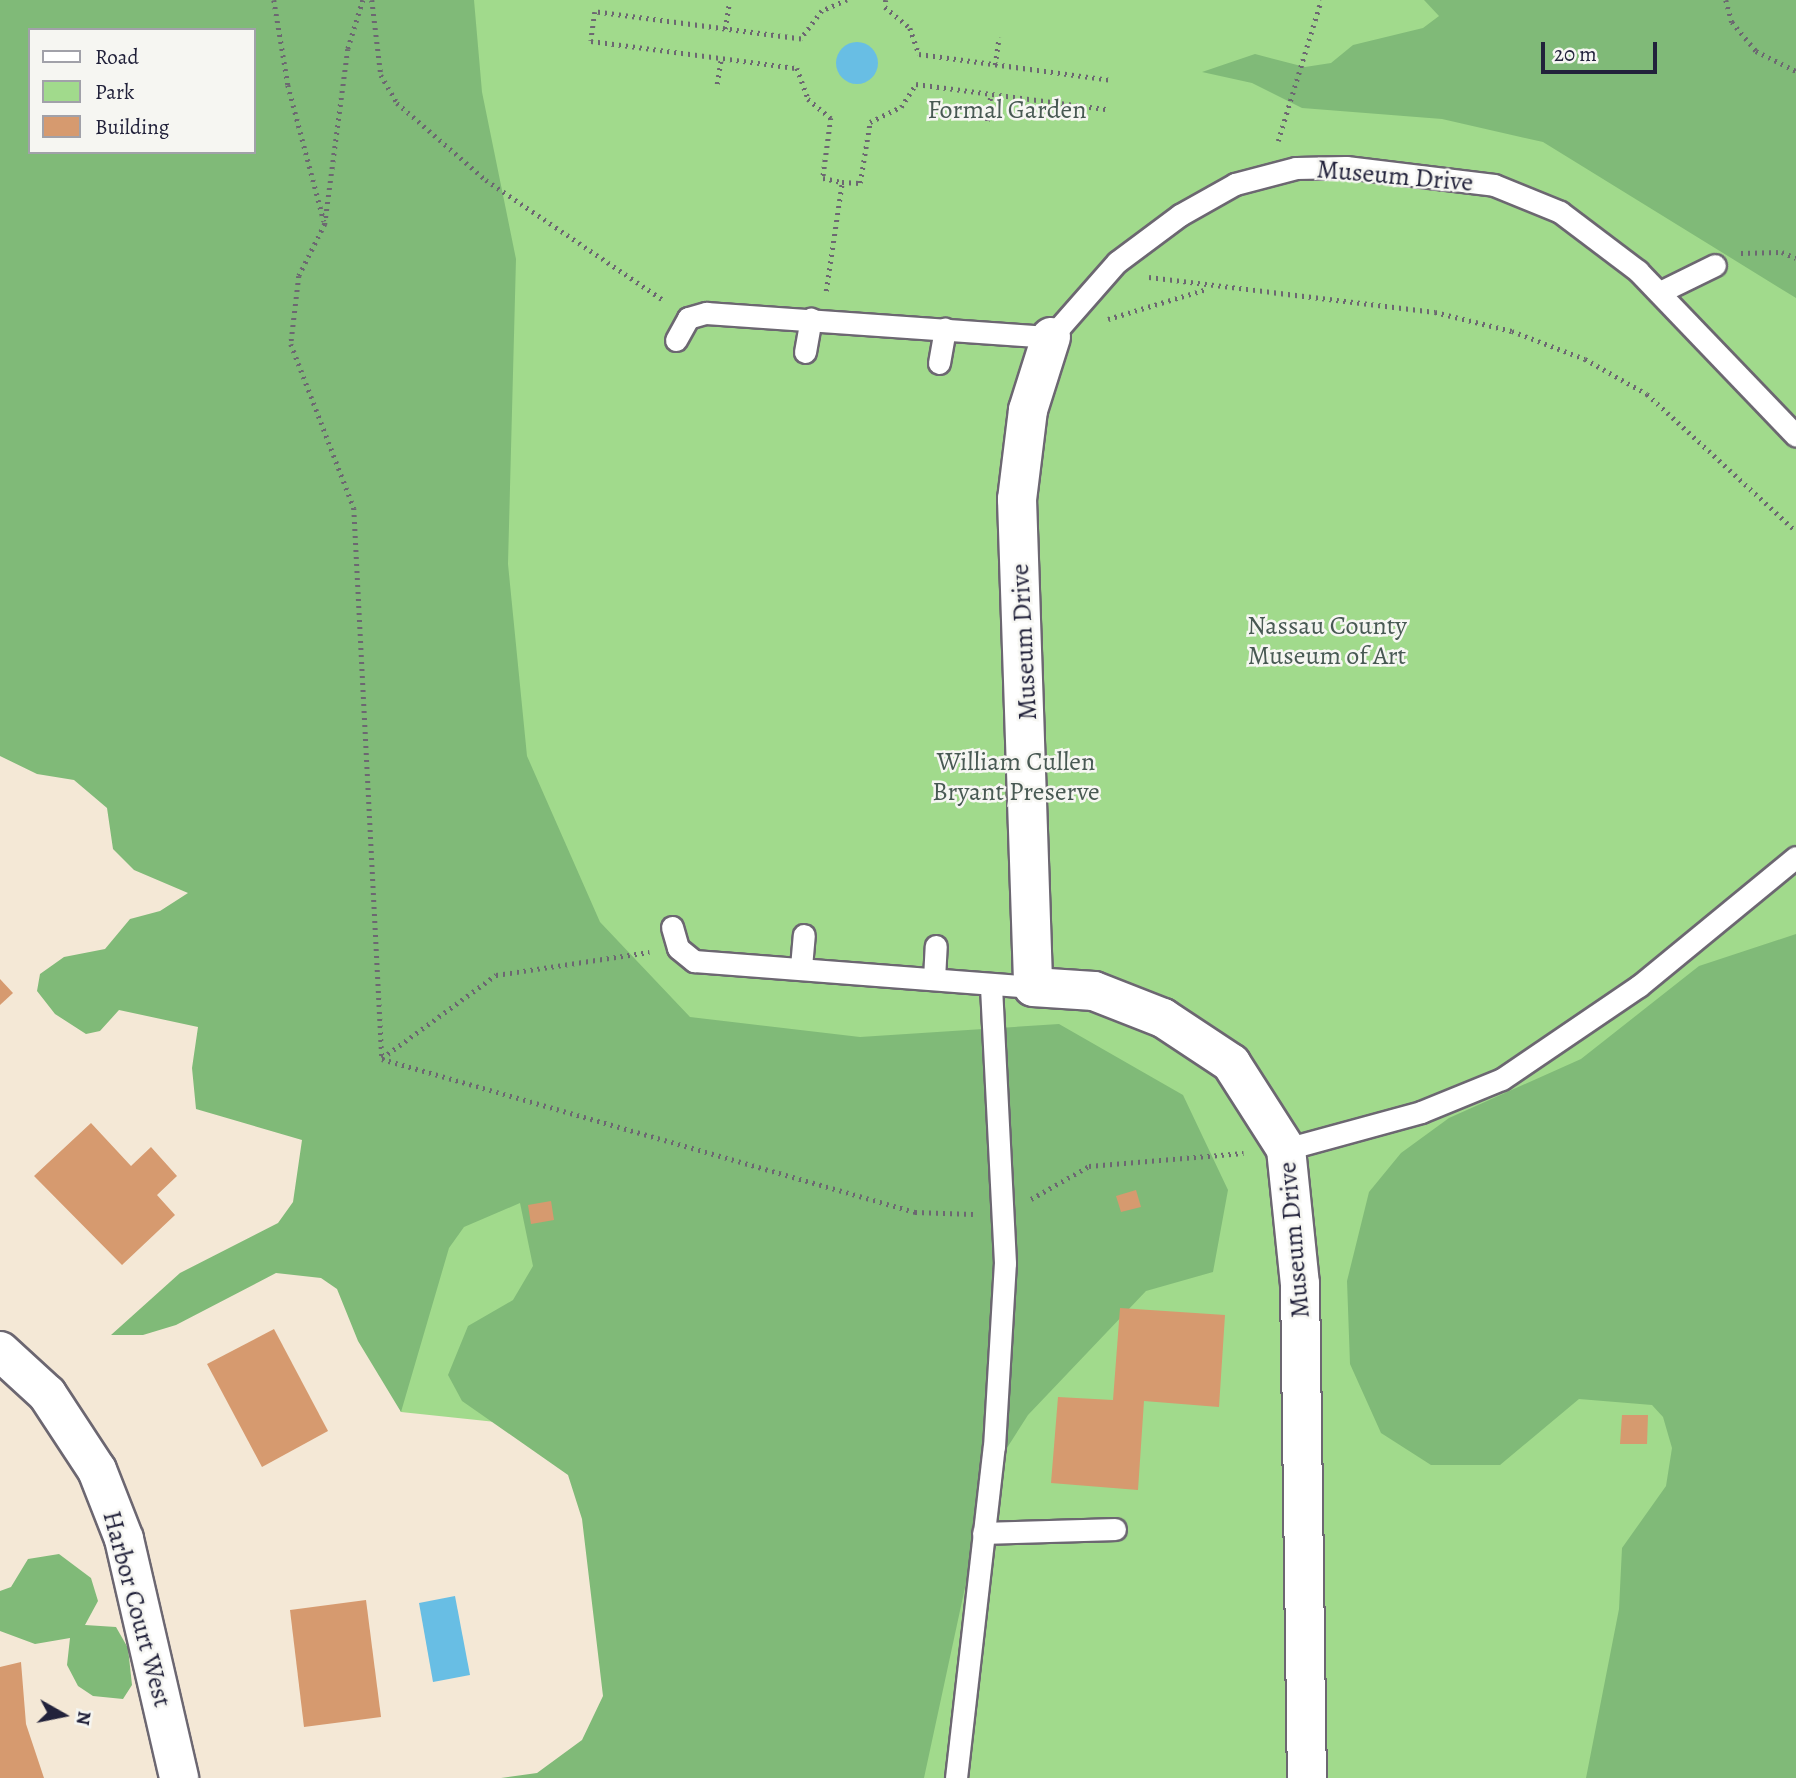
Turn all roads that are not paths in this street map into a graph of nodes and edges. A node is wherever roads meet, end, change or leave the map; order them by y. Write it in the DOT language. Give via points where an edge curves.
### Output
graph roads {
  1 [pos="1714,265"];
  2 [pos="1660,292"];
  3 [pos="810,319"];
  4 [pos="945,329"];
  5 [pos="1051,337"];
  6 [pos="676,340"];
  7 [pos="805,352"];
  8 [pos="939,363"];
  9 [pos="1796,436"];
  10 [pos="1796,856"];
  11 [pos="673,927"];
  12 [pos="804,935"];
  13 [pos="936,946"];
  14 [pos="801,967"];
  15 [pos="934,979"];
  16 [pos="991,984"];
  17 [pos="1033,987"];
  18 [pos="1286,1149"];
  19 [pos="0,1351"];
  20 [pos="1115,1529"];
  21 [pos="983,1533"];
  22 [pos="179,1778"];
  23 [pos="956,1778"];
  24 [pos="1307,1778"];
  1 -- 2 [label="lane"];
  2 -- 5 [label="lane, Museum Drive" via="1560,212 1494,185 1346,167 1236,184 1180,215 1111,269"];
  2 -- 9 [label="lane, Museum Drive"];
  3 -- 4 [label="lane"];
  3 -- 6 [label="lane" via="706,313 688,318"];
  3 -- 7 [label="lane"];
  4 -- 5 [label="lane"];
  4 -- 8 [label="lane"];
  5 -- 17 [label="street, Museum Drive" via="1028,410 1017,499"];
  10 -- 18 [label="lane" via="1639,986 1502,1079 1421,1112"];
  11 -- 14 [label="lane" via="678,948 694,961"];
  12 -- 14 [label="lane"];
  13 -- 15 [label="lane"];
  14 -- 15 [label="lane"];
  15 -- 16 [label="lane"];
  16 -- 17 [label="lane"];
  16 -- 21 [label="lane" via="1003,1214 995,1434"];
  17 -- 18 [label="street, Museum Drive" via="1094,990 1163,1018 1231,1063"];
  18 -- 24 [label="street, Museum Drive" via="1300,1284"];
  19 -- 22 [label="street, Harbor Court West" via="47,1394 97,1470 124,1539"];
  20 -- 21 [label="lane"];
  21 -- 23 [label="lane"];
}
